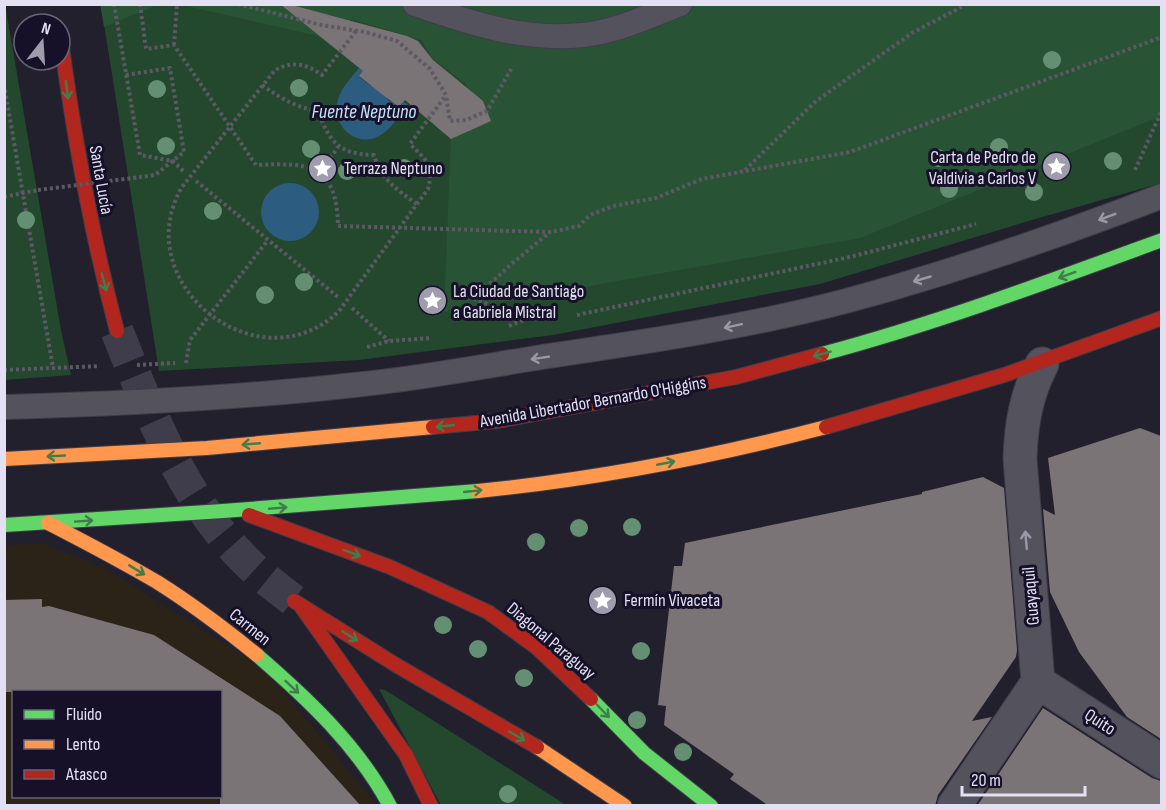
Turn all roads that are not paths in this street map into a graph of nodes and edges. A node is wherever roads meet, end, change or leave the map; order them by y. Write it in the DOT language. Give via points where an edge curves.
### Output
graph roads {
  1 [pos="415,4"];
  2 [pos="680,4"];
  3 [pos="65,72"];
  4 [pos="1161,196"];
  5 [pos="1161,240"];
  6 [pos="1161,318"];
  7 [pos="117,331"];
  8 [pos="1042,364"];
  9 [pos="4,407"];
  10 [pos="4,459"];
  11 [pos="238,511"];
  12 [pos="48,523"];
  13 [pos="4,525"];
  14 [pos="1038,682"];
  15 [pos="1161,762"];
  16 [pos="390,806"];
  17 [pos="431,806"];
  18 [pos="625,806"];
  19 [pos="711,806"];
  20 [pos="954,806"];
  1 -- 2 [label="lane" via="486,28 527,35 584,35"];
  3 -- 7 [label="main road, Santa Lucía, one-way" via="88,214"];
  4 -- 9 [label="lane, one-way" via="956,270 843,302 728,327 357,385 236,397"];
  5 -- 10 [label="main road, Avenida Libertador Bernardo O'Higgins, one-way" via="879,339 736,377 497,421 207,448"];
  6 -- 8 [label="main road"];
  11 -- 8 [label="main road, one-way" via="549,483 646,467 833,426"];
  14 -- 8 [label="street, Guayaquil, one-way" via="1020,435 1025,407"];
  12 -- 11 [label="main road, one-way"];
  11 -- 19 [label="main road, Diagonal Paraguay, one-way" via="390,567 488,612 536,647 644,753"];
  12 -- 13 [label="main road"];
  12 -- 16 [label="main road, Carmen, one-way" via="134,568 232,635 343,738 364,762"];
  14 -- 15 [label="street, Quito"];
  14 -- 20 [label="street"];
  17 -- 18 [label="main road, one-way" via="406,755 297,603 542,750"];
}
